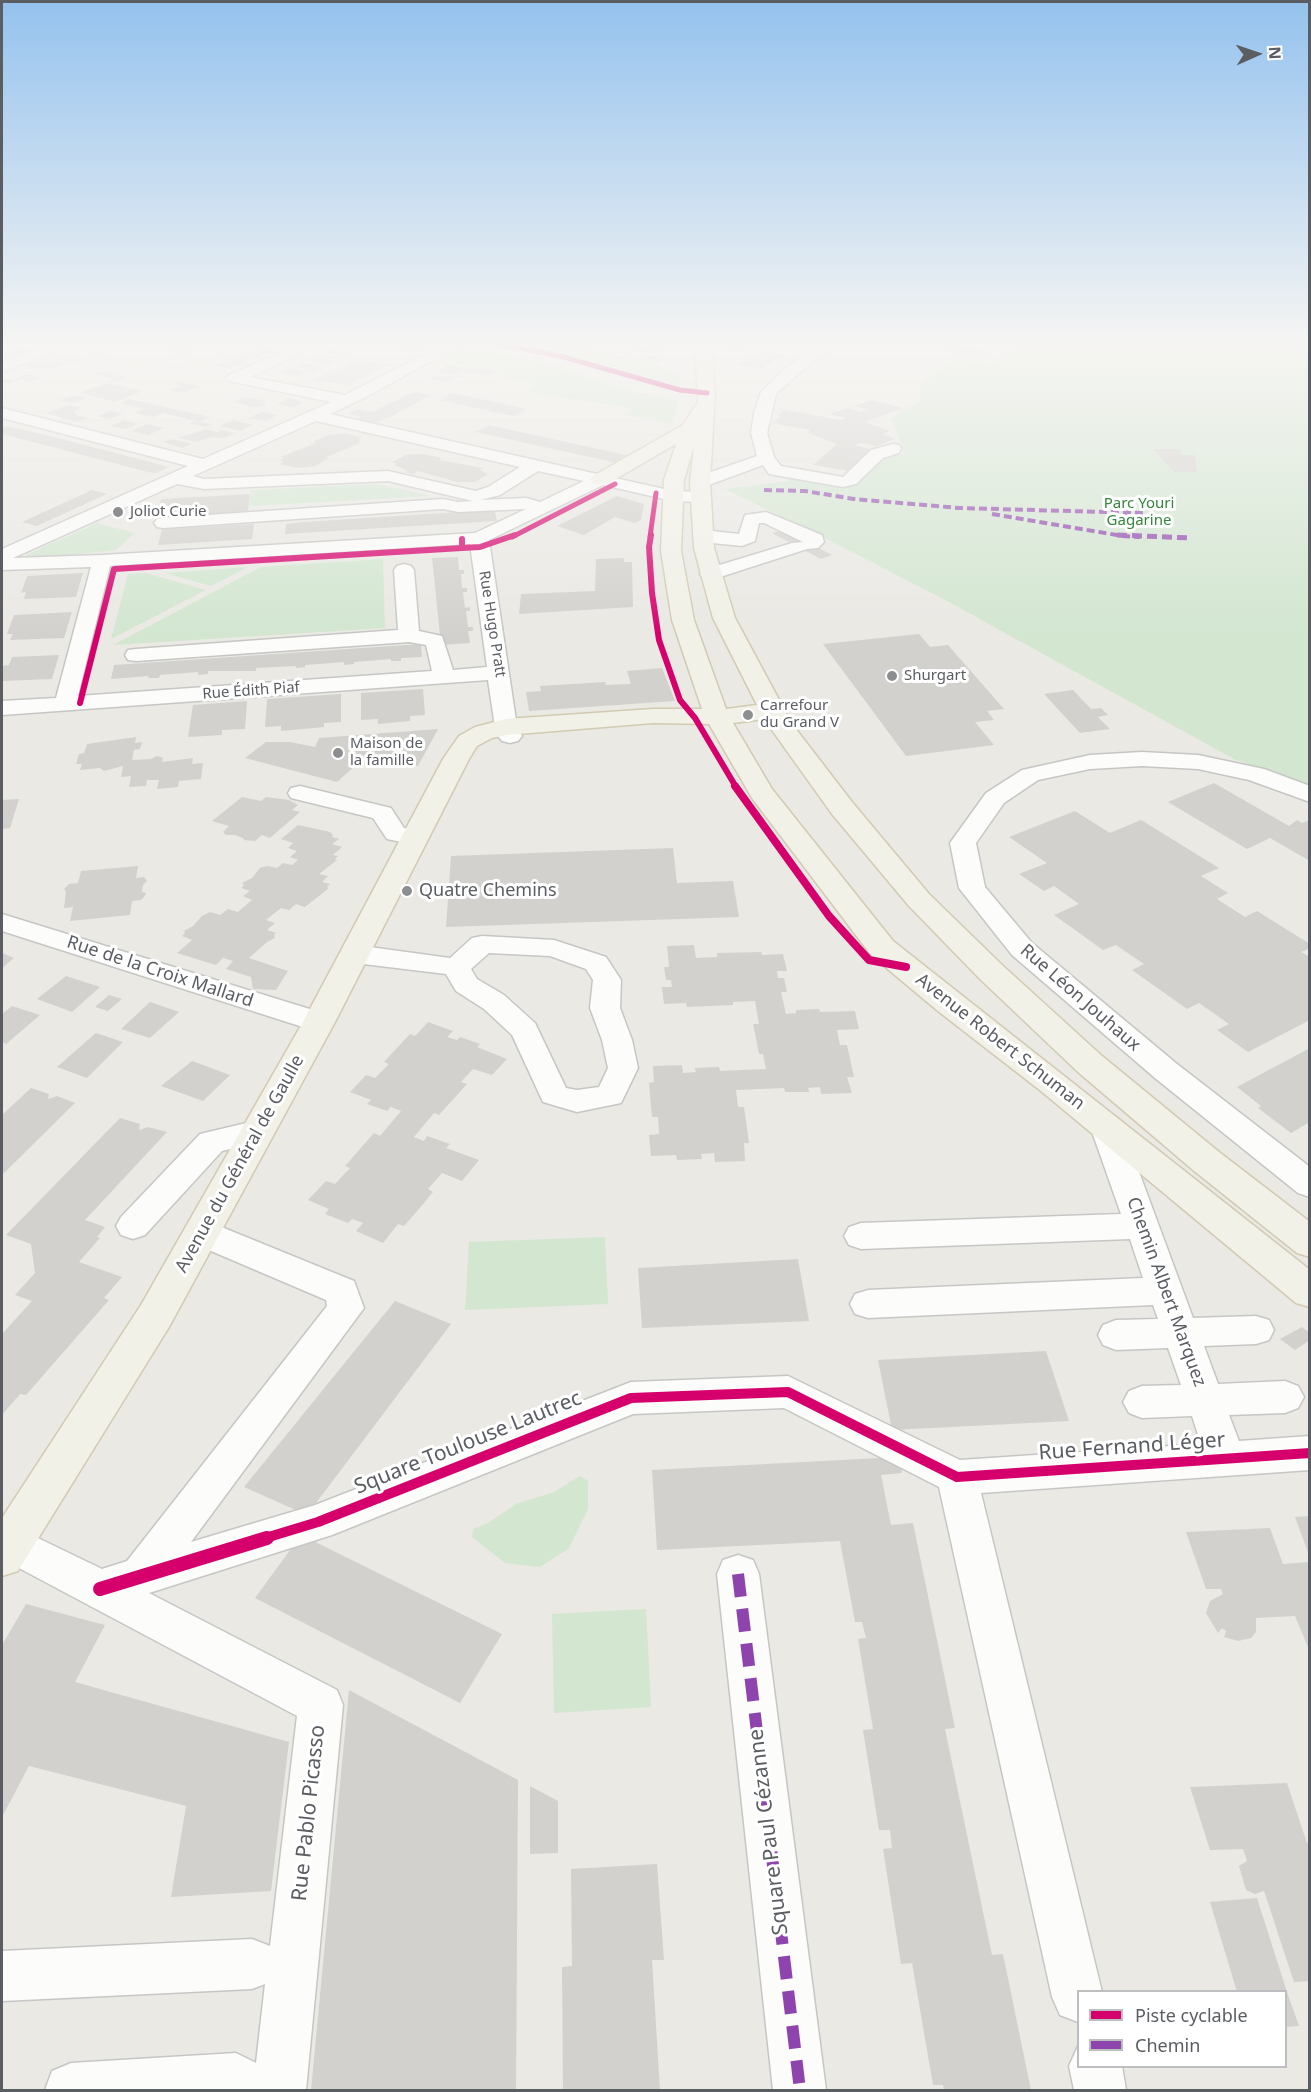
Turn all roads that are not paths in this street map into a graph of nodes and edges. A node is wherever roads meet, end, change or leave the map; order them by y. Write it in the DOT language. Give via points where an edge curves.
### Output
graph roads {
  1 [pos="110,441"];
  2 [pos="257,441"];
  3 [pos="426,441"];
  4 [pos="669,441"];
  5 [pos="686,441"];
  6 [pos="703,441"];
  7 [pos="761,441"];
  8 [pos="893,448"];
  9 [pos="766,458"];
  10 [pos="205,465"];
  11 [pos="535,465"];
  12 [pos="174,478"];
  13 [pos="600,480"];
  14 [pos="700,489"];
  15 [pos="673,496"];
  16 [pos="542,508"];
  17 [pos="163,523"];
  18 [pos="703,536"];
  19 [pos="479,538"];
  20 [pos="2,556"];
  21 [pos="102,561"];
  22 [pos="2,564"];
  23 [pos="404,570"];
  24 [pos="710,574"];
  25 [pos="409,636"];
  26 [pos="136,655"];
  27 [pos="500,673"];
  28 [pos="444,677"];
  29 [pos="65,704"];
  30 [pos="2,708"];
  31 [pos="733,715"];
  32 [pos="508,731"];
  33 [pos="300,793"];
  34 [pos="1310,795"];
  35 [pos="416,837"];
  36 [pos="2,921"];
  37 [pos="355,954"];
  38 [pos="456,967"];
  39 [pos="319,1022"];
  40 [pos="1106,1126"];
  41 [pos="259,1131"];
  42 [pos="1310,1185"];
  43 [pos="133,1226"];
  44 [pos="1142,1226"];
  45 [pos="202,1233"];
  46 [pos="861,1236"];
  47 [pos="1310,1243"];
  48 [pos="1166,1291"];
  49 [pos="1310,1292"];
  50 [pos="868,1304"];
  51 [pos="1256,1330"];
  52 [pos="1181,1332"];
  53 [pos="1116,1335"];
  54 [pos="1285,1397"];
  55 [pos="1205,1399"];
  56 [pos="1142,1402"];
  57 [pos="1310,1453"];
  58 [pos="1226,1458"];
  59 [pos="957,1477"];
  60 [pos="6,1550"];
  61 [pos="738,1574"];
  62 [pos="120,1583"];
  63 [pos="252,1964"];
  64 [pos="2,1976"];
  65 [pos="1077,1993"];
  66 [pos="1095,2068"];
  67 [pos="258,2085"];
  68 [pos="71,2091"];
  69 [pos="800,2091"];
  70 [pos="1100,2091"];
  1 -- 10 [label="street"];
  2 -- 10 [label="street"];
  3 -- 11 [label="street"];
  4 -- 13 [label="main road"];
  5 -- 15 [label="main road, Avenue Robert Schuman"];
  6 -- 14 [label="main road, Avenue Robert Schuman"];
  7 -- 9 [label="street"];
  8 -- 9 [label="street" via="878,454 843,482 776,470"];
  9 -- 14 [label="street"];
  10 -- 12 [label="street"];
  11 -- 12 [label="street" via="494,491 476,496 388,476 204,484"];
  11 -- 13 [label="street"];
  12 -- 20 [label="street"];
  13 -- 15 [label="street"];
  13 -- 16 [label="street"];
  14 -- 15 [label="street"];
  14 -- 18 [label="main road, Avenue Robert Schuman"];
  15 -- 31 [label="main road, Avenue Robert Schuman" via="671,550 687,631 708,696"];
  16 -- 17 [label="street" via="526,503 458,507 443,504"];
  16 -- 19 [label="street"];
  18 -- 24 [label="main road, Avenue Robert Schuman"];
  18 -- 24 [label="street" via="746,539 752,519 766,517 815,539 805,546"];
  19 -- 21 [label="street"];
  19 -- 27 [label="street, Rue Hugo Pratt"];
  21 -- 22 [label="street"];
  21 -- 29 [label="street"];
  23 -- 25 [label="street"];
  24 -- 31 [label="main road, Avenue Robert Schuman" via="724,618"];
  25 -- 26 [label="street"];
  25 -- 28 [label="street" via="435,640"];
  27 -- 28 [label="street, Rue Édith Piaf"];
  27 -- 32 [label="street, Rue Hugo Pratt"];
  28 -- 29 [label="street, Rue Édith Piaf"];
  29 -- 30 [label="street, Rue Édith Piaf"];
  31 -- 32 [label="main road, Avenue du Général de Gaulle" via="657,726"];
  31 -- 40 [label="main road, Avenue Robert Schuman" via="761,792 882,948"];
  31 -- 47 [label="main road, Avenue Robert Schuman" via="780,726 919,900 1090,1064"];
  32 -- 35 [label="main road, Avenue du Général de Gaulle" via="456,759"];
  33 -- 35 [label="street" via="382,813 396,834"];
  34 -- 42 [label="street, Rue Léon Jouhaux" via="1256,774 1198,762 1090,762 1030,775 995,798 963,843 972,888 1022,949 1166,1071"];
  35 -- 37 [label="main road, Avenue du Général de Gaulle"];
  36 -- 39 [label="street, Rue de la Croix Mallard"];
  37 -- 38 [label="street"];
  37 -- 39 [label="main road, Avenue du Général de Gaulle"];
  38 -- 38 [label="street" via="482,944 554,948 596,963 607,980 605,1008 623,1068 610,1096 577,1101 554,1095 525,1030 494,1002 465,985"];
  39 -- 41 [label="main road, Avenue du Général de Gaulle"];
  40 -- 44 [label="street, Chemin Albert Marquez"];
  40 -- 49 [label="main road, Avenue Robert Schuman"];
  41 -- 43 [label="street" via="211,1142"];
  41 -- 45 [label="main road, Avenue du Général de Gaulle"];
  44 -- 46 [label="street"];
  44 -- 48 [label="street, Chemin Albert Marquez"];
  45 -- 60 [label="main road, Avenue du Général de Gaulle" via="155,1316"];
  45 -- 62 [label="street" via="341,1291 346,1308"];
  48 -- 50 [label="street"];
  48 -- 52 [label="street, Chemin Albert Marquez"];
  51 -- 52 [label="street"];
  52 -- 53 [label="street"];
  52 -- 55 [label="street, Chemin Albert Marquez"];
  54 -- 55 [label="street"];
  55 -- 56 [label="street"];
  55 -- 58 [label="street, Chemin Albert Marquez"];
  57 -- 58 [label="street, Rue Fernand Léger"];
  58 -- 59 [label="street, Rue Fernand Léger"];
  59 -- 62 [label="street, Square Toulouse Lautrec" via="788,1392 631,1398 318,1522"];
  59 -- 65 [label="street"];
  60 -- 62 [label="street, Rue Pablo Picasso"];
  61 -- 69 [label="street, Square Paul Cézanne"];
  62 -- 67 [label="street, Rue Pablo Picasso" via="321,1705"];
  63 -- 64 [label="street"];
  66 -- 70 [label="street"];
  67 -- 68 [label="street"];
}
